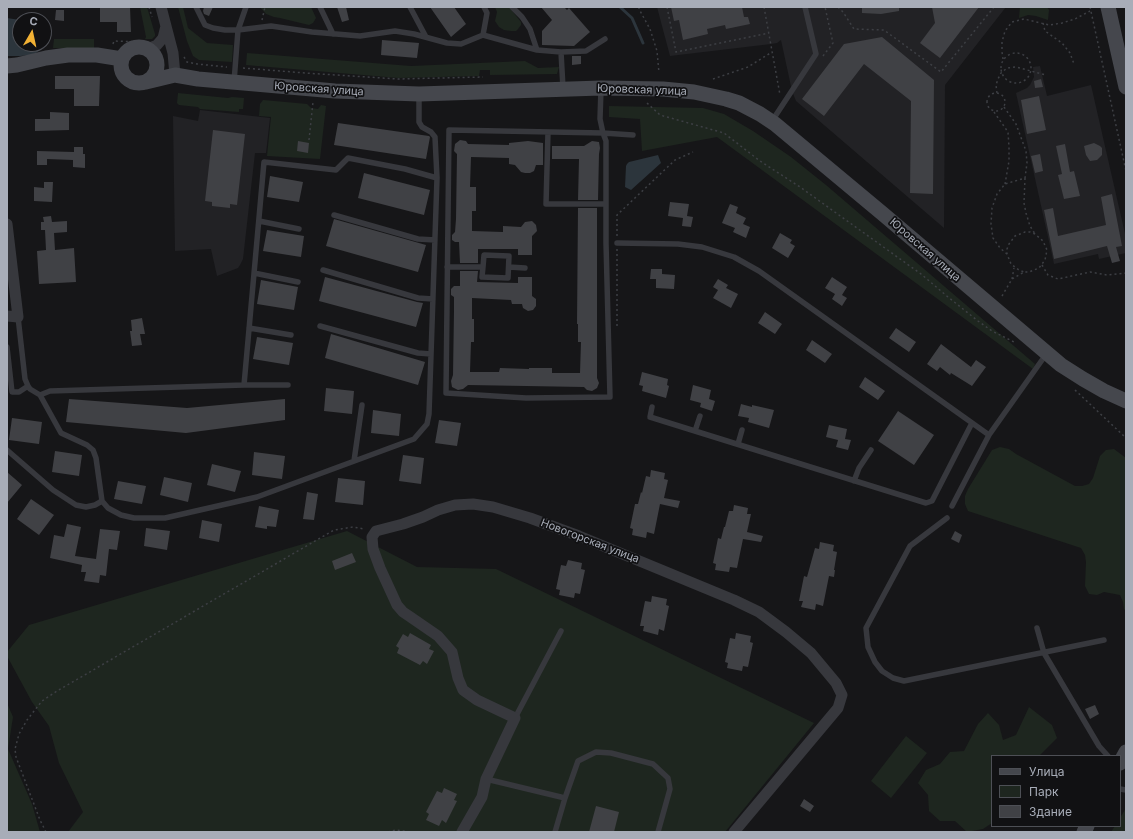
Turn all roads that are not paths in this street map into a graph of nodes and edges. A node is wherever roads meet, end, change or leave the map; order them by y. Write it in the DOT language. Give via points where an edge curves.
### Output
graph roads {
  1 [pos="160,7"];
  2 [pos="196,7"];
  3 [pos="246,7"];
  4 [pos="320,7"];
  5 [pos="410,7"];
  6 [pos="484,7"];
  7 [pos="512,7"];
  8 [pos="805,7"];
  9 [pos="1108,7"];
  10 [pos="166,26"];
  11 [pos="238,30"];
  12 [pos="333,34"];
  13 [pos="483,35"];
  14 [pos="426,37"];
  15 [pos="605,39"];
  16 [pos="149,49"];
  17 [pos="537,50"];
  18 [pos="561,52"];
  19 [pos="117,58"];
  20 [pos="7,66"];
  21 [pos="175,75"];
  22 [pos="146,82"];
  23 [pos="234,82"];
  24 [pos="1126,87"];
  25 [pos="601,88"];
  26 [pos="563,90"];
  27 [pos="419,94"];
  28 [pos="772,122"];
  29 [pos="548,132"];
  30 [pos="603,133"];
  31 [pos="633,135"];
  32 [pos="437,178"];
  33 [pos="606,204"];
  34 [pos="334,215"];
  35 [pos="259,221"];
  36 [pos="7,224"];
  37 [pos="299,230"];
  38 [pos="435,240"];
  39 [pos="617,243"];
  40 [pos="447,267"];
  41 [pos="483,267"];
  42 [pos="508,267"];
  43 [pos="525,268"];
  44 [pos="323,270"];
  45 [pos="254,273"];
  46 [pos="298,282"];
  47 [pos="432,299"];
  48 [pos="12,317"];
  49 [pos="320,326"];
  50 [pos="249,328"];
  51 [pos="291,335"];
  52 [pos="7,347"];
  53 [pos="1047,353"];
  54 [pos="431,354"];
  55 [pos="244,385"];
  56 [pos="288,385"];
  57 [pos="28,386"];
  58 [pos="40,395"];
  59 [pos="1126,401"];
  60 [pos="362,405"];
  61 [pos="652,406"];
  62 [pos="700,416"];
  63 [pos="972,423"];
  64 [pos="742,430"];
  65 [pos="695,431"];
  66 [pos="989,435"];
  67 [pos="738,444"];
  68 [pos="7,450"];
  69 [pos="871,450"];
  70 [pos="354,462"];
  71 [pos="854,481"];
  72 [pos="102,501"];
  73 [pos="952,506"];
  74 [pos="947,518"];
  75 [pos="1037,628"];
  76 [pos="561,631"];
  77 [pos="1104,640"];
  78 [pos="1044,653"];
  79 [pos="515,718"];
  80 [pos="1126,752"];
  81 [pos="1107,755"];
  82 [pos="1121,761"];
  83 [pos="486,779"];
  84 [pos="564,798"];
  85 [pos="462,832"];
  86 [pos="555,832"];
  87 [pos="658,832"];
  88 [pos="734,832"];
  1 -- 10 [label="street"];
  2 -- 11 [label="lane" via="205,25"];
  3 -- 11 [label="lane"];
  4 -- 12 [label="lane"];
  5 -- 14 [label="lane"];
  6 -- 13 [label="lane" via="487,13"];
  7 -- 17 [label="lane" via="530,29"];
  8 -- 28 [label="lane" via="816,54"];
  9 -- 24 [label="street"];
  10 -- 16 [label="street" via="163,38"];
  10 -- 21 [label="street" via="173,53"];
  11 -- 12 [label="lane" via="271,26"];
  11 -- 23 [label="lane"];
  12 -- 14 [label="lane" via="360,36 395,31"];
  13 -- 14 [label="lane" via="461,44"];
  13 -- 17 [label="lane"];
  15 -- 18 [label="lane" via="586,51"];
  16 -- 19 [label="street" via="135,47"];
  16 -- 21 [label="street"];
  16 -- 22 [label="street" via="157,62 157,69"];
  17 -- 18 [label="lane"];
  18 -- 26 [label="lane"];
  19 -- 20 [label="street" via="68,55"];
  19 -- 22 [label="street" via="124,76 134,82"];
  21 -- 22 [label="street, Юровская улица"];
  21 -- 23 [label="street, Юровская улица"];
  23 -- 27 [label="street, Юровская улица" via="335,91"];
  25 -- 26 [label="street, Юровская улица"];
  25 -- 28 [label="street, Юровская улица" via="678,90 714,96 739,103"];
  25 -- 30 [label="lane" via="600,119"];
  26 -- 27 [label="street, Юровская улица"];
  27 -- 32 [label="lane" via="419,122 435,137"];
  28 -- 53 [label="street, Юровская улица"];
  29 -- 30 [label="lane"];
  29 -- 33 [label="lane" via="546,204"];
  29 -- 40 [label="lane" via="449,130"];
  30 -- 31 [label="lane"];
  30 -- 33 [label="lane" via="606,141"];
  32 -- 35 [label="lane" via="348,158 336,170 264,162"];
  32 -- 38 [label="lane"];
  33 -- 40 [label="lane" via="610,397 526,398 446,393"];
  34 -- 38 [label="lane" via="418,239"];
  35 -- 37 [label="lane"];
  35 -- 45 [label="lane"];
  36 -- 48 [label="street"];
  38 -- 47 [label="lane"];
  39 -- 63 [label="lane" via="702,247 734,257 759,271"];
  40 -- 41 [label="lane"];
  41 -- 42 [label="lane" via="482,277 508,278"];
  41 -- 42 [label="lane" via="484,255 509,256"];
  42 -- 43 [label="lane"];
  44 -- 47 [label="lane" via="418,298"];
  45 -- 46 [label="lane"];
  45 -- 50 [label="lane"];
  47 -- 54 [label="lane"];
  48 -- 57 [label="lane"];
  49 -- 54 [label="lane" via="418,353"];
  50 -- 51 [label="lane"];
  50 -- 55 [label="lane"];
  52 -- 57 [label="lane" via="12,392 19,392"];
  53 -- 59 [label="street, Юровская улица" via="1083,379"];
  53 -- 66 [label="lane"];
  54 -- 70 [label="lane" via="427,424 414,439"];
  55 -- 56 [label="lane"];
  55 -- 58 [label="lane" via="50,391"];
  57 -- 58 [label="lane"];
  58 -- 72 [label="lane" via="61,433 93,450"];
  60 -- 70 [label="lane"];
  61 -- 65 [label="lane" via="650,417"];
  62 -- 65 [label="lane"];
  63 -- 66 [label="lane"];
  63 -- 71 [label="lane" via="932,501 926,503"];
  64 -- 67 [label="lane"];
  65 -- 67 [label="lane"];
  66 -- 73 [label="lane"];
  67 -- 71 [label="lane"];
  68 -- 72 [label="lane" via="53,490 76,505 86,507"];
  69 -- 71 [label="lane"];
  70 -- 72 [label="lane" via="257,497 165,518 134,518 121,515 108,508"];
  74 -- 78 [label="lane" via="910,546 866,628 868,647 875,662 882,671 904,681"];
  75 -- 78 [label="lane"];
  76 -- 79 [label="lane"];
  77 -- 78 [label="lane"];
  78 -- 81 [label="lane" via="1099,746"];
  79 -- 83 [label="street"];
  79 -- 88 [label="street, Новогорская улица" via="477,700 463,690 452,652 438,636 402,612 373,549 372,537 376,532 455,505 493,507 579,536 734,600 759,612 786,632 810,653 836,683 842,695 838,708"];
  80 -- 82 [label="street"];
  83 -- 84 [label="lane"];
  83 -- 85 [label="street" via="482,797"];
  84 -- 86 [label="lane"];
  84 -- 87 [label="lane" via="578,761 596,752 611,753 653,764 668,778 670,789"];
}
